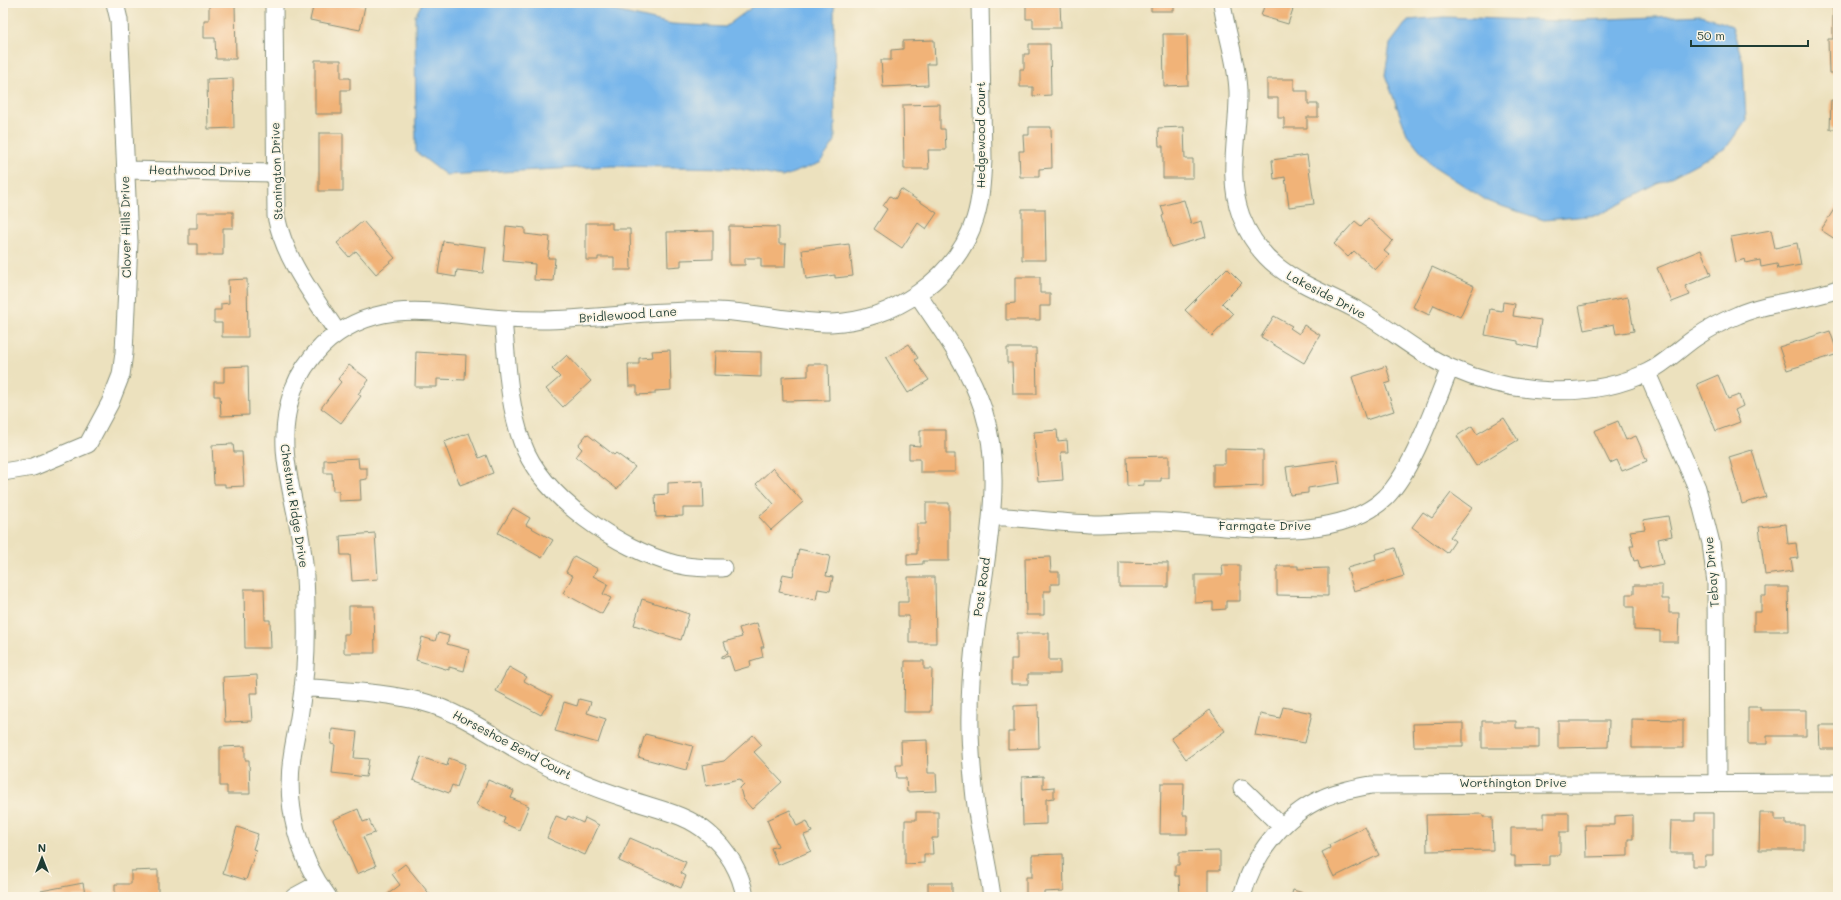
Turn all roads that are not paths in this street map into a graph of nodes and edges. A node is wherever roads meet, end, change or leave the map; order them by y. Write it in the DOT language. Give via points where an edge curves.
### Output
graph roads {
  1 [pos="115,3"];
  2 [pos="274,3"];
  3 [pos="980,3"];
  4 [pos="1222,3"];
  5 [pos="126,170"];
  6 [pos="275,173"];
  7 [pos="1838,289"];
  8 [pos="918,295"];
  9 [pos="503,319"];
  10 [pos="338,332"];
  11 [pos="1450,368"];
  12 [pos="1647,373"];
  13 [pos="3,472"];
  14 [pos="992,516"];
  15 [pos="723,568"];
  16 [pos="303,687"];
  17 [pos="1717,783"];
  18 [pos="1838,783"];
  19 [pos="1242,788"];
  20 [pos="1282,827"];
  21 [pos="318,884"];
  22 [pos="294,897"];
  23 [pos="328,897"];
  24 [pos="744,897"];
  25 [pos="992,897"];
  26 [pos="1242,897"];
  1 -- 5 [label="street, Clover Hills Drive" via="119,20"];
  2 -- 6 [label="street, Stonington Drive"];
  3 -- 8 [label="street, Hedgewood Court" via="983,159 980,199 975,220 963,245 937,278"];
  4 -- 11 [label="street, Lakeside Drive" via="1233,50 1238,91 1233,183 1240,213 1253,240 1274,264 1290,277 1360,312"];
  5 -- 6 [label="street, Heathwood Drive"];
  5 -- 13 [label="street, Clover Hills Drive" via="129,242 123,364 110,403 88,444 33,467"];
  6 -- 10 [label="street, Stonington Drive" via="276,216 286,250"];
  7 -- 12 [label="street, Lakeside Drive" via="1773,304 1718,324"];
  8 -- 9 [label="street, Bridlewood Lane" via="898,307 868,317 831,323 762,314 698,310 598,318"];
  8 -- 14 [label="street, Post Road" via="961,359 983,408 994,465"];
  9 -- 10 [label="street, Bridlewood Lane" via="403,310 368,318"];
  9 -- 15 [label="street" via="510,394 516,424 530,458 548,484 585,517 630,547 676,564 698,568"];
  10 -- 16 [label="street, Chestnut Ridge Drive" via="315,353 302,371 293,389 283,437 285,464 303,550 306,633"];
  11 -- 12 [label="street, Lakeside Drive" via="1490,381 1526,388 1559,390 1608,386"];
  11 -- 14 [label="street, Farmgate Drive" via="1400,480 1378,504 1351,520 1314,527 1266,528 1163,522 1094,524"];
  12 -- 17 [label="street, Tebay Drive" via="1697,488 1711,543 1716,583"];
  14 -- 25 [label="street, Post Road" via="974,646 970,714 975,799"];
  16 -- 21 [label="street, Chestnut Ridge Drive" via="290,780 292,810 300,845"];
  16 -- 24 [label="street, Horseshoe Bend Court" via="424,702 455,714 563,774 687,819 708,832 724,849 735,865 743,885"];
  17 -- 18 [label="street, Worthington Drive"];
  17 -- 20 [label="street, Worthington Drive" via="1371,785 1323,798 1302,810"];
  19 -- 20 [label="street"];
  20 -- 26 [label="street, Worthington Drive" via="1266,846 1249,874"];
  21 -- 22 [label="street"];
  21 -- 23 [label="street, Chestnut Ridge Drive"];
}
